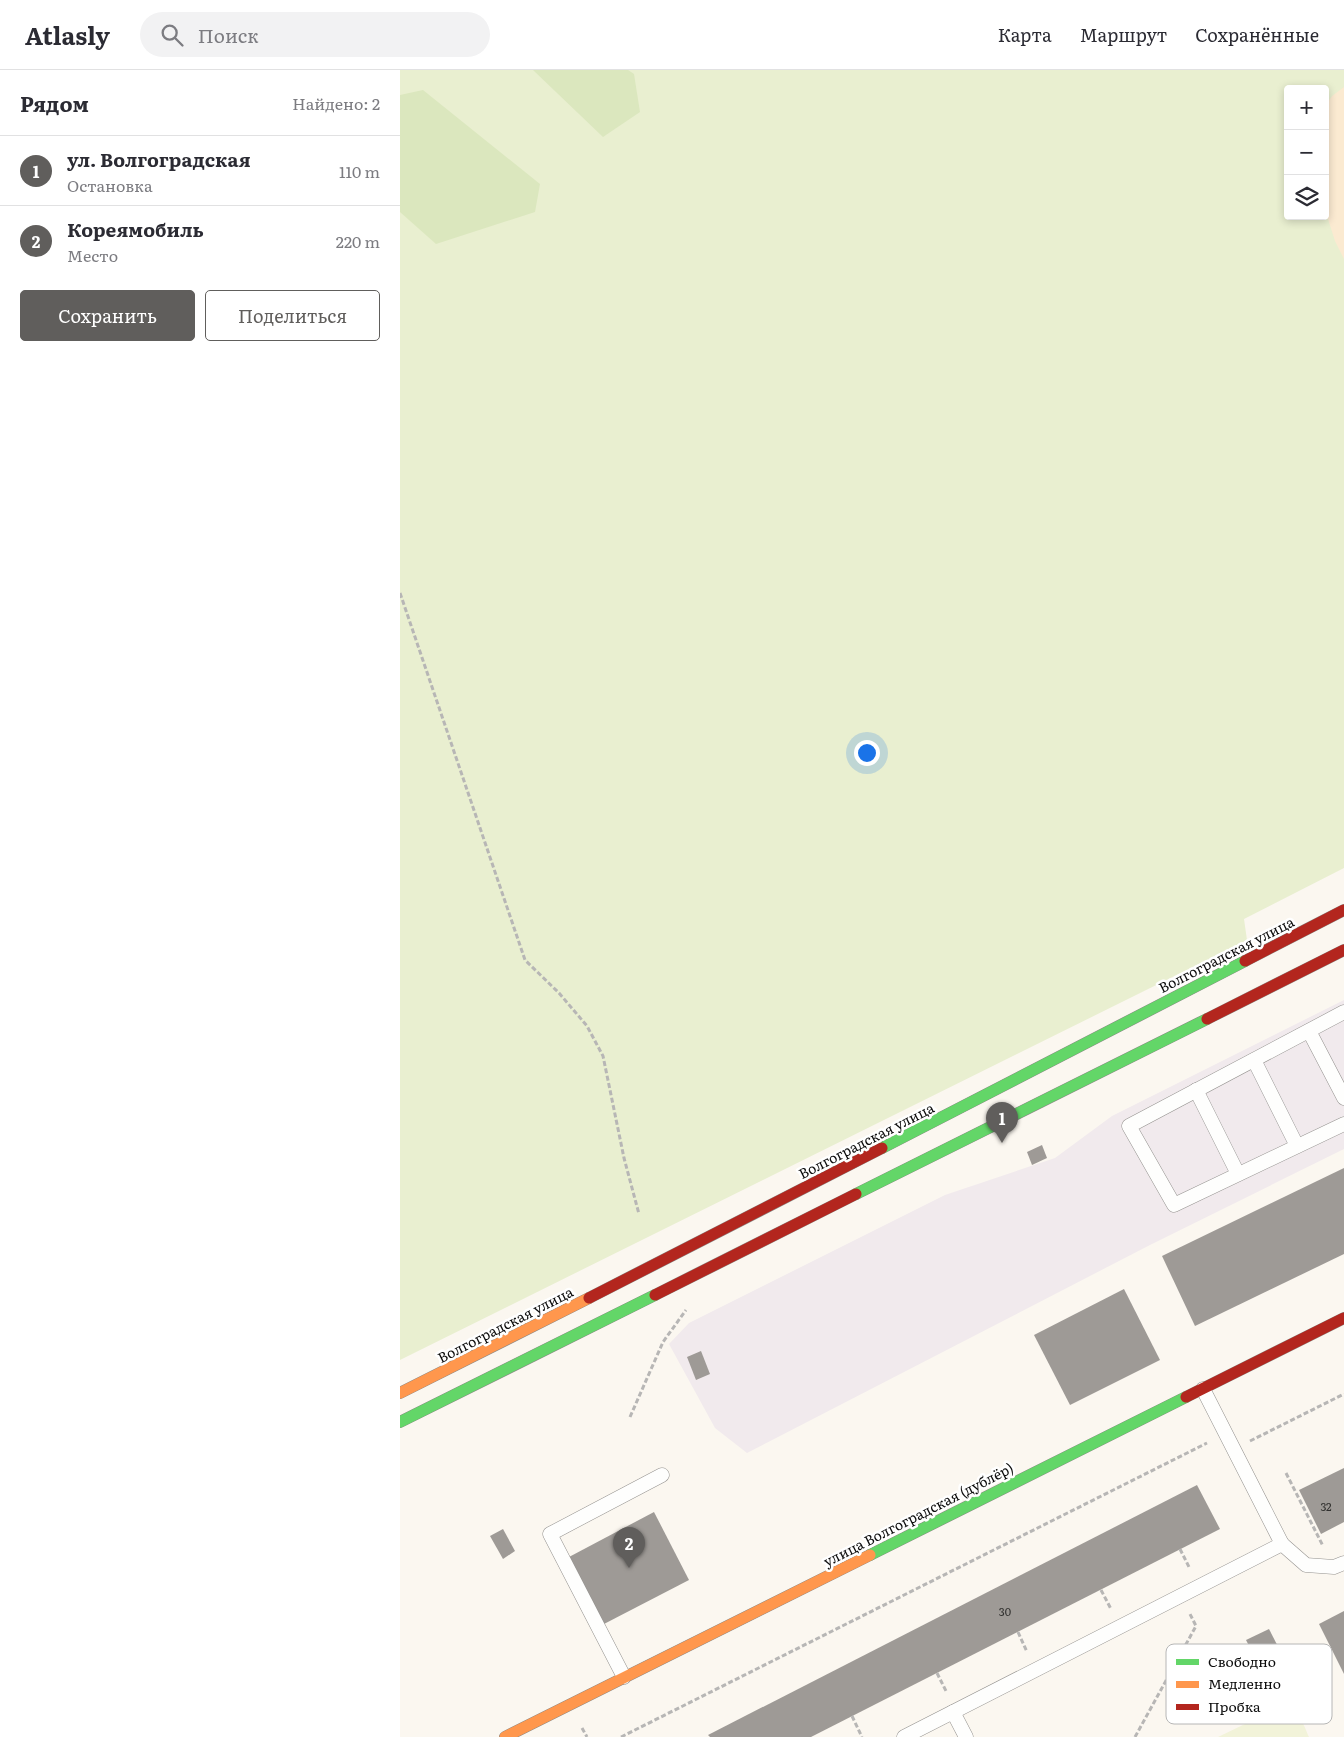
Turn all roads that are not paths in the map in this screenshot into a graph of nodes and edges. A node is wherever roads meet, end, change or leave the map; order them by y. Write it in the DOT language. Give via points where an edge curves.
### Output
graph roads {
  1 [pos="1344,910"];
  2 [pos="1344,950"];
  3 [pos="1344,1012"];
  4 [pos="1308,1031"];
  5 [pos="1254,1060"];
  6 [pos="1196,1090"];
  7 [pos="1344,1098"];
  8 [pos="1344,1124"];
  9 [pos="1297,1146"];
  10 [pos="1238,1174"];
  11 [pos="1344,1318"];
  12 [pos="1203,1389"];
  13 [pos="400,1393"];
  14 [pos="400,1422"];
  15 [pos="662,1475"];
  16 [pos="1282,1544"];
  17 [pos="1344,1563"];
  18 [pos="624,1677"];
  19 [pos="953,1712"];
  20 [pos="506,1737"];
  21 [pos="904,1737"];
  22 [pos="966,1737"];
  1 -- 13 [label="main road, Волгоградская улица" via="663,1262"];
  2 -- 14 [label="main road"];
  3 -- 4 [label="lane"];
  4 -- 5 [label="lane"];
  4 -- 7 [label="lane"];
  5 -- 6 [label="lane"];
  5 -- 9 [label="lane"];
  6 -- 10 [label="lane"];
  6 -- 10 [label="lane" via="1129,1126 1174,1205"];
  8 -- 9 [label="lane"];
  9 -- 10 [label="lane"];
  11 -- 12 [label="main road, улица Волгоградская (дублёр)"];
  12 -- 16 [label="lane"];
  12 -- 18 [label="main road, улица Волгоградская (дублёр)"];
  15 -- 18 [label="lane" via="550,1534"];
  16 -- 17 [label="lane" via="1306,1565 1334,1567"];
  16 -- 19 [label="lane"];
  18 -- 20 [label="main road, улица Волгоградская (дублёр)"];
  19 -- 21 [label="lane"];
  19 -- 22 [label="lane"];
}
